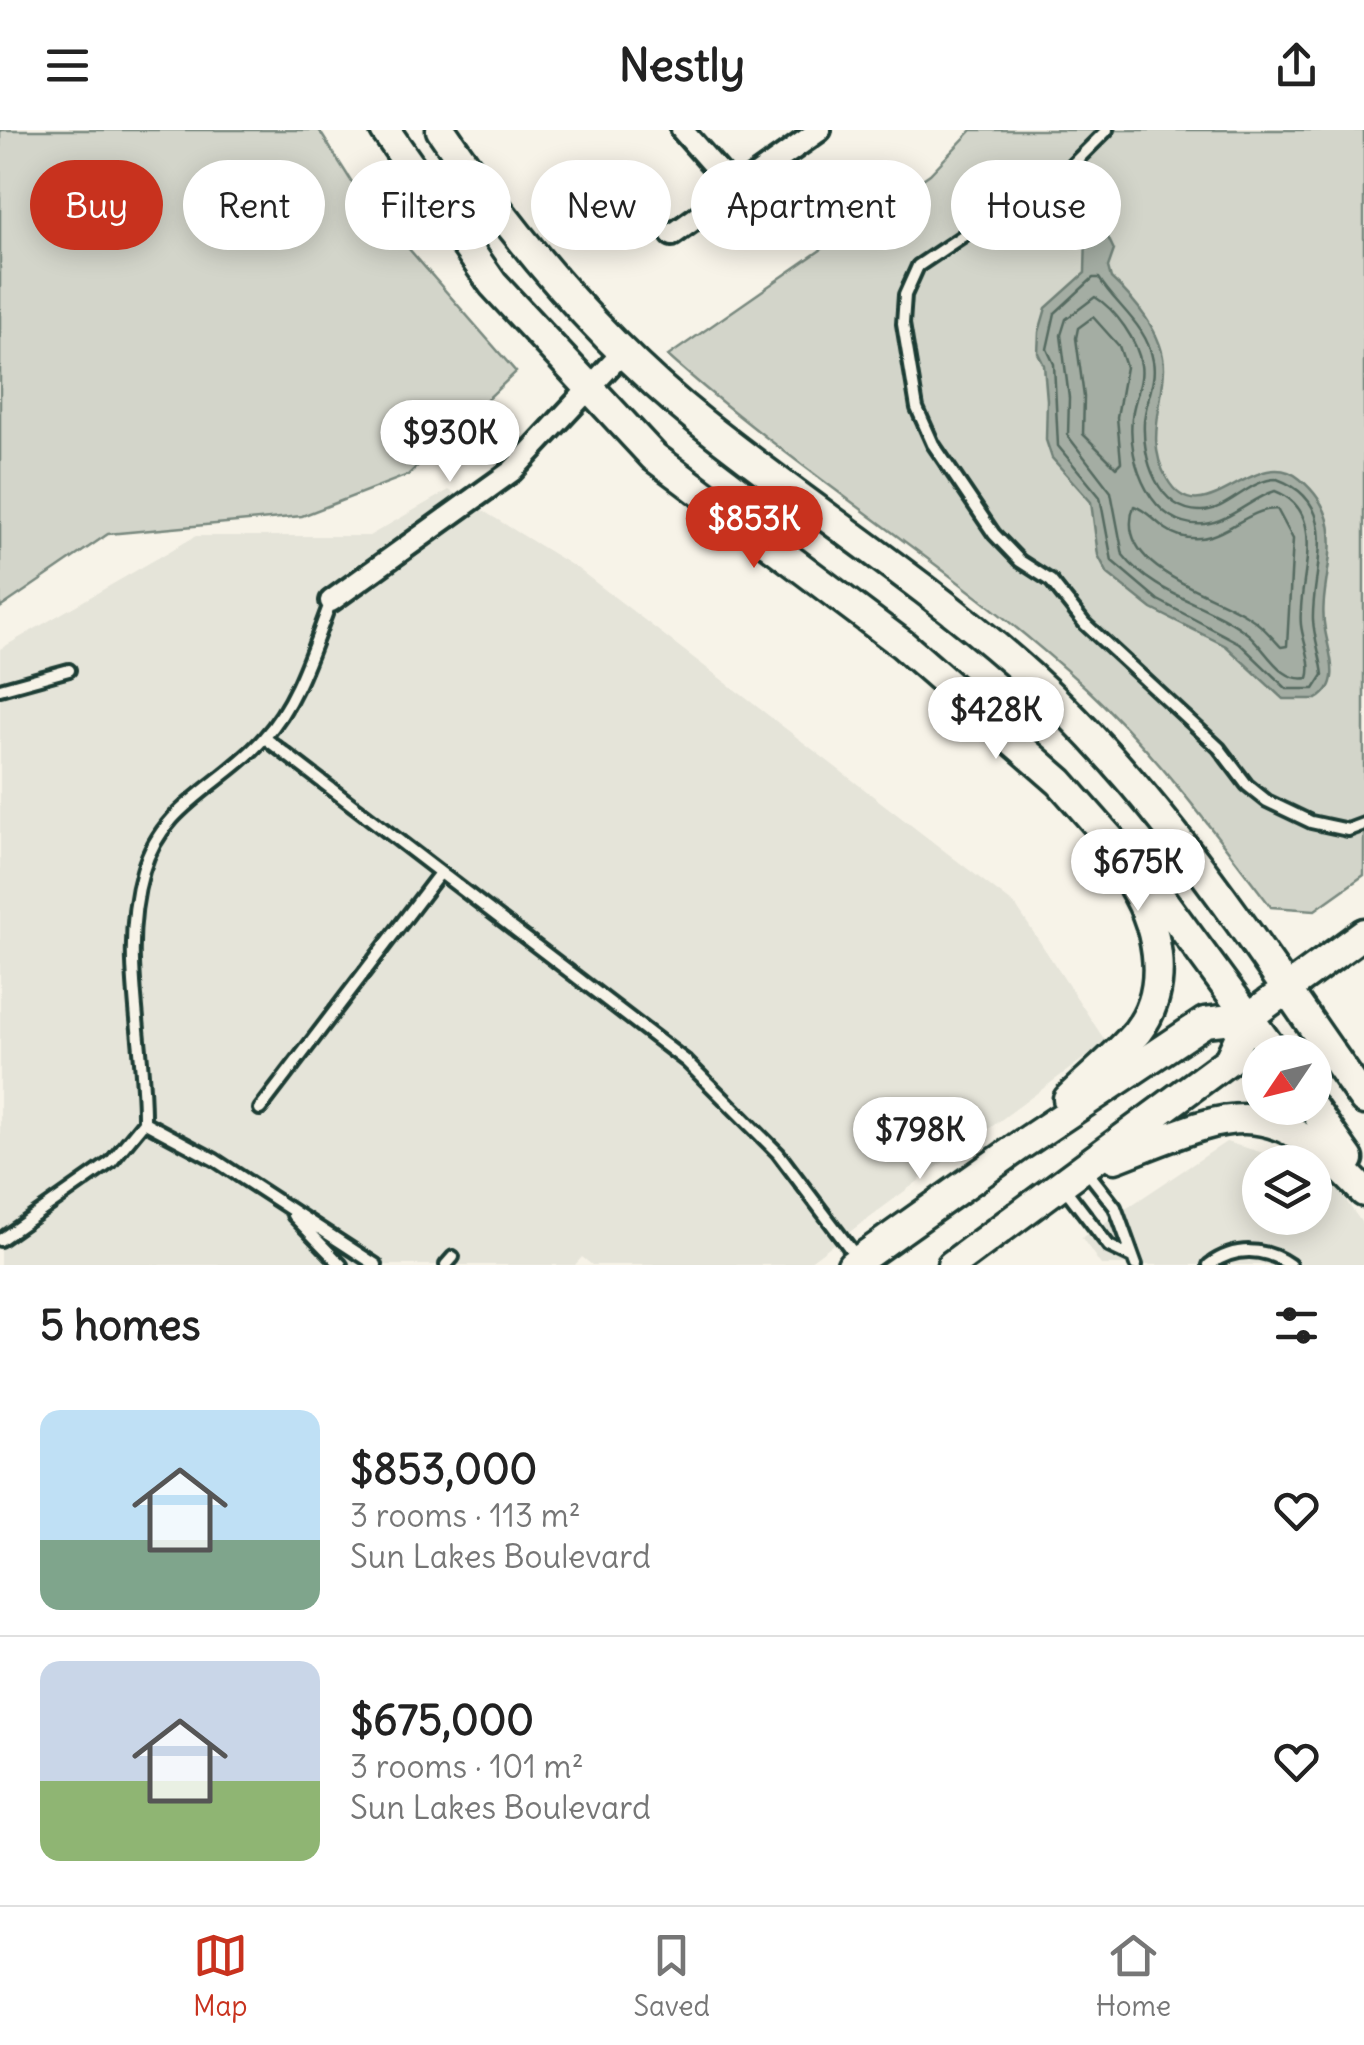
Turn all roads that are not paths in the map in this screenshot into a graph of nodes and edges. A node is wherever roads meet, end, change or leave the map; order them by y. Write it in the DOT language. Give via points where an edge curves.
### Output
graph roads {
  1 [pos="385,130"];
  2 [pos="440,130"];
  3 [pos="682,130"];
  4 [pos="820,130"];
  5 [pos="1107,130"];
  6 [pos="708,160"];
  7 [pos="776,160"];
  8 [pos="691,221"];
  9 [pos="672,235"];
  10 [pos="624,351"];
  11 [pos="588,389"];
  12 [pos="331,601"];
  13 [pos="68,670"];
  14 [pos="0,689"];
  15 [pos="265,738"];
  16 [pos="1060,782"];
  17 [pos="1364,824"];
  18 [pos="440,872"];
  19 [pos="1364,933"];
  20 [pos="1284,989"];
  21 [pos="1249,1017"];
  22 [pos="1262,1035"];
  23 [pos="1364,1100"];
  24 [pos="260,1109"];
  25 [pos="144,1122"];
  26 [pos="1325,1125"];
  27 [pos="1020,1145"];
  28 [pos="1074,1177"];
  29 [pos="1364,1180"];
  30 [pos="1364,1192"];
  31 [pos="286,1206"];
  32 [pos="0,1240"];
  33 [pos="1133,1261"];
  34 [pos="856,1263"];
  35 [pos="341,1265"];
  36 [pos="376,1265"];
  37 [pos="952,1265"];
  38 [pos="1209,1265"];
  39 [pos="1290,1265"];
  1 -- 11 [label="street" via="493,284"];
  2 -- 10 [label="street" via="492,205"];
  3 -- 6 [label="street"];
  4 -- 7 [label="street"];
  5 -- 17 [label="lane" via="1045,192 997,213 918,266 905,295 903,324 917,408 933,444 994,534 1051,581 1085,624 1219,748 1246,785 1312,822 1348,830"];
  8 -- 9 [label="street"];
  10 -- 11 [label="street"];
  10 -- 20 [label="street" via="701,422 1013,662 1084,727 1151,802"];
  11 -- 12 [label="street" via="512,471"];
  11 -- 16 [label="street" via="654,457 902,644"];
  12 -- 15 [label="lane" via="298,684"];
  13 -- 14 [label="lane"];
  15 -- 18 [label="lane"];
  15 -- 25 [label="lane" via="170,818 144,868 130,947"];
  16 -- 21 [label="street" via="1156,890"];
  16 -- 27 [label="street" via="1150,919 1158,947 1155,986 1137,1032"];
  18 -- 24 [label="lane"];
  18 -- 34 [label="lane" via="686,1061 778,1154"];
  19 -- 20 [label="street"];
  20 -- 21 [label="street"];
  20 -- 23 [label="street"];
  21 -- 22 [label="street"];
  21 -- 27 [label="street" via="1205,1022"];
  21 -- 28 [label="street" via="1228,1060"];
  25 -- 31 [label="lane"];
  25 -- 32 [label="lane" via="111,1162"];
  26 -- 29 [label="street"];
  27 -- 34 [label="street"];
  28 -- 30 [label="street" via="1217,1119 1242,1117 1280,1124 1316,1144"];
  28 -- 33 [label="lane" via="1109,1246"];
  28 -- 33 [label="lane" via="1115,1207"];
  28 -- 37 [label="street"];
  31 -- 35 [label="lane"];
  31 -- 36 [label="lane"];
  38 -- 39 [label="lane" via="1221,1256 1262,1250"];
}
